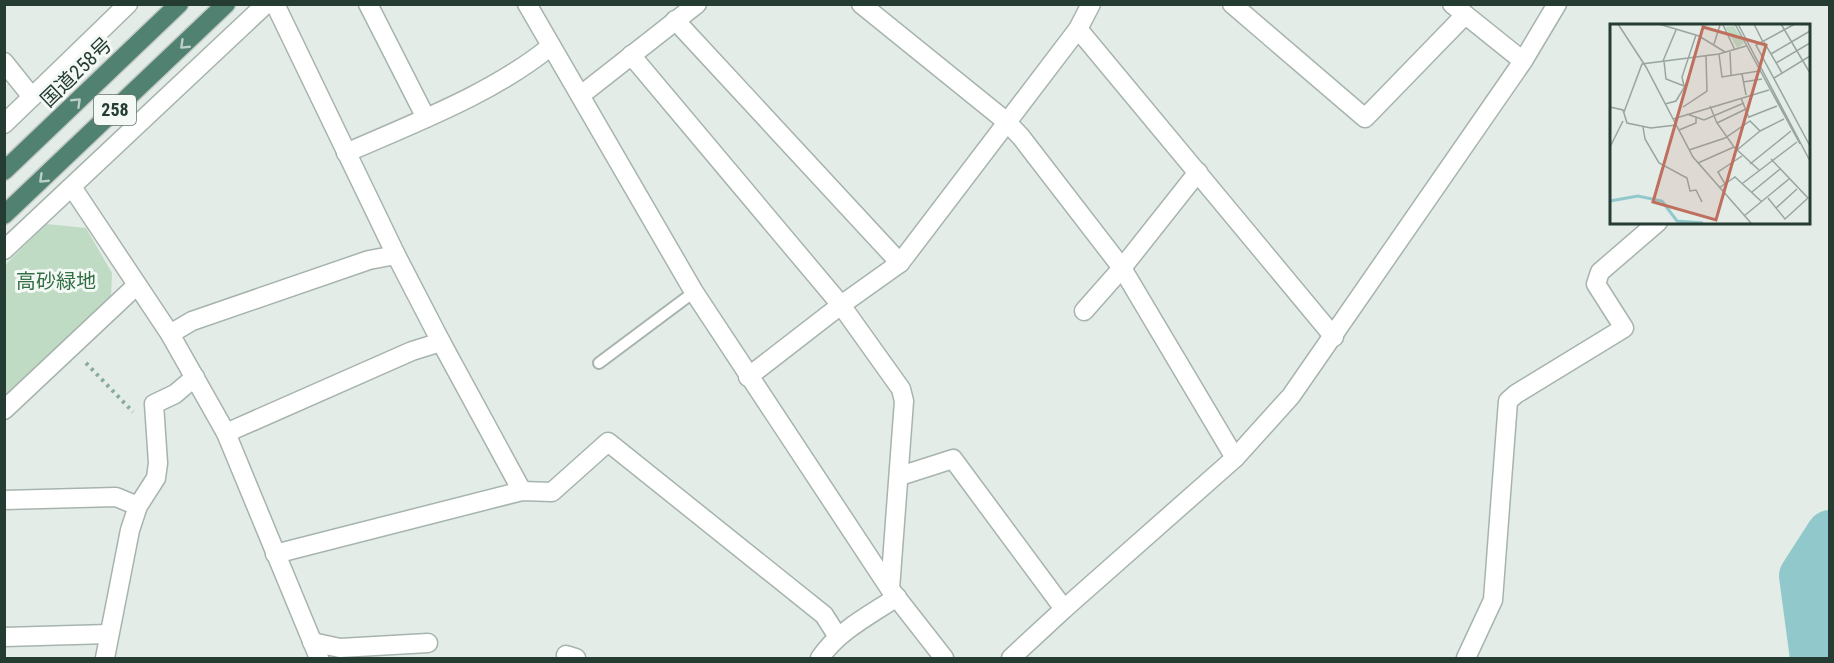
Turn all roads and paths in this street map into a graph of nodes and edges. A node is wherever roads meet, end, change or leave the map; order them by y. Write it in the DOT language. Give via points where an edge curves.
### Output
graph roads {
  1 [pos="128,4"];
  2 [pos="179,4"];
  3 [pos="226,4"];
  4 [pos="266,4"];
  5 [pos="275,4"];
  6 [pos="369,4"];
  7 [pos="527,4"];
  8 [pos="697,4"];
  9 [pos="861,4"];
  10 [pos="1091,4"];
  11 [pos="1232,4"];
  12 [pos="1557,4"];
  13 [pos="1458,10"];
  14 [pos="675,20"];
  15 [pos="1078,28"];
  16 [pos="551,46"];
  17 [pos="631,55"];
  18 [pos="1523,61"];
  19 [pos="4,62"];
  20 [pos="580,95"];
  21 [pos="32,97"];
  22 [pos="426,118"];
  23 [pos="1007,122"];
  24 [pos="4,124"];
  25 [pos="346,153"];
  26 [pos="4,171"];
  27 [pos="1198,172"];
  28 [pos="72,187"];
  29 [pos="4,215"];
  30 [pos="1656,224"];
  31 [pos="4,250"];
  32 [pos="396,255"];
  33 [pos="900,263"];
  34 [pos="1122,268"];
  35 [pos="137,285"];
  36 [pos="694,292"];
  37 [pos="841,305"];
  38 [pos="1084,311"];
  39 [pos="170,334"];
  40 [pos="1334,337"];
  41 [pos="441,342"];
  42 [pos="71,347"];
  43 [pos="599,363"];
  44 [pos="195,377"];
  45 [pos="748,377"];
  46 [pos="4,410"];
  47 [pos="226,432"];
  48 [pos="156,437"];
  49 [pos="1235,458"];
  50 [pos="900,476"];
  51 [pos="522,491"];
  52 [pos="4,500"];
  53 [pos="138,506"];
  54 [pos="275,554"];
  55 [pos="894,593"];
  56 [pos="1064,609"];
  57 [pos="109,634"];
  58 [pos="4,637"];
  59 [pos="838,637"];
  60 [pos="428,643"];
  61 [pos="316,650"];
  62 [pos="1030,651"];
  63 [pos="105,658"];
  64 [pos="820,658"];
  65 [pos="944,658"];
  66 [pos="1011,658"];
  67 [pos="1466,658"];
  1 -- 21 [label="street"];
  26 -- 2 [label="highway, 国道258号 / 258, one-way"];
  3 -- 29 [label="highway, 258, one-way"];
  4 -- 28 [label="street"];
  5 -- 25 [label="street"];
  6 -- 22 [label="street"];
  7 -- 16 [label="street"];
  8 -- 14 [label="street"];
  9 -- 23 [label="street"];
  10 -- 15 [label="street"];
  11 -- 13 [label="street" via="1365,118"];
  12 -- 18 [label="street"];
  13 -- 18 [label="street"];
  14 -- 17 [label="street"];
  14 -- 33 [label="street"];
  15 -- 23 [label="street"];
  15 -- 27 [label="street"];
  16 -- 20 [label="street"];
  16 -- 22 [label="street" via="532,62"];
  17 -- 20 [label="street"];
  17 -- 37 [label="street"];
  18 -- 40 [label="street"];
  19 -- 21 [label="street"];
  20 -- 36 [label="street"];
  21 -- 24 [label="street"];
  22 -- 25 [label="street"];
  23 -- 33 [label="street"];
  23 -- 34 [label="street"];
  25 -- 32 [label="street"];
  27 -- 34 [label="street"];
  27 -- 40 [label="street"];
  28 -- 31 [label="street"];
  28 -- 35 [label="street"];
  30 -- 67 [label="street" via="1600,272 1596,284 1624,328 1508,401 1493,600"];
  32 -- 39 [label="street" via="369,260 203,317"];
  32 -- 41 [label="street"];
  33 -- 37 [label="street"];
  34 -- 38 [label="street"];
  34 -- 49 [label="street"];
  35 -- 39 [label="street"];
  35 -- 42 [label="street"];
  36 -- 43 [label="lane"];
  36 -- 45 [label="street"];
  37 -- 45 [label="street"];
  37 -- 50 [label="street" via="901,389 904,401"];
  39 -- 44 [label="street"];
  40 -- 49 [label="street" via="1291,396"];
  41 -- 47 [label="street"];
  41 -- 51 [label="street"];
  42 -- 46 [label="street"];
  42 -- 48 [label="path"];
  44 -- 47 [label="street"];
  44 -- 48 [label="street" via="175,394 154,404"];
  45 -- 55 [label="street"];
  47 -- 54 [label="street"];
  48 -- 53 [label="street" via="156,478"];
  49 -- 56 [label="street"];
  50 -- 55 [label="street"];
  50 -- 56 [label="street" via="953,459"];
  51 -- 54 [label="street"];
  51 -- 59 [label="street" via="552,492 608,442 824,615"];
  52 -- 53 [label="street" via="116,497"];
  53 -- 57 [label="street"];
  54 -- 61 [label="street"];
  55 -- 59 [label="street"];
  55 -- 65 [label="street"];
  56 -- 62 [label="street"];
  57 -- 58 [label="street"];
  57 -- 63 [label="street"];
  59 -- 64 [label="street"];
  60 -- 61 [label="street"];
  62 -- 66 [label="street"];
}
